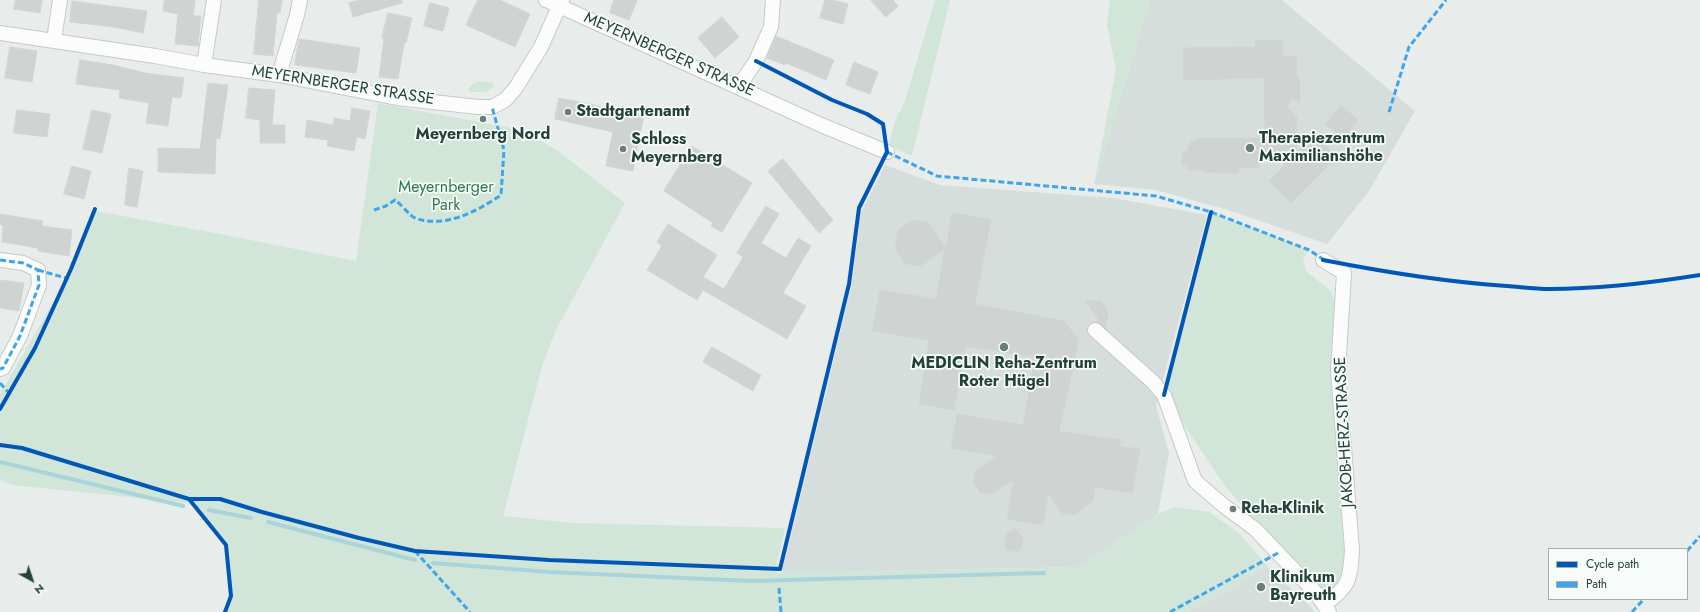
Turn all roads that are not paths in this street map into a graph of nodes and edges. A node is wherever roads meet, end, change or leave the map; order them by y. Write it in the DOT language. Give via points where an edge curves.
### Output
graph roads {
  1 [pos="60,0"];
  2 [pos="214,0"];
  3 [pos="300,0"];
  4 [pos="773,0"];
  5 [pos="555,2"];
  6 [pos="0,33"];
  7 [pos="54,40"];
  8 [pos="204,65"];
  9 [pos="279,75"];
  10 [pos="739,86"];
  11 [pos="888,152"];
  12 [pos="0,260"];
  13 [pos="1323,260"];
  14 [pos="1095,330"];
  15 [pos="0,369"];
  16 [pos="1327,608"];
  1 -- 7 [label="street"];
  2 -- 8 [label="street"];
  3 -- 9 [label="street"];
  4 -- 10 [label="street" via="771,27 756,61"];
  5 -- 9 [label="street, MEYERNBERGER STRASSE" via="541,47 515,89 505,100 492,107 397,98"];
  5 -- 10 [label="street, MEYERNBERGER STRASSE"];
  6 -- 7 [label="street, MEYERNBERGER STRASSE"];
  7 -- 8 [label="street, MEYERNBERGER STRASSE"];
  8 -- 9 [label="street, MEYERNBERGER STRASSE"];
  10 -- 11 [label="street, MEYERNBERGER STRASSE" via="821,125"];
  12 -- 15 [label="street" via="23,263 38,270 40,285 20,336 3,368"];
  13 -- 16 [label="street, JAKOB-HERZ-STRASSE" via="1344,273 1338,371 1352,550 1350,576"];
  14 -- 16 [label="street, JAKOB-HERZ-STRASSE" via="1149,378 1164,395 1195,481 1255,529"];
}
